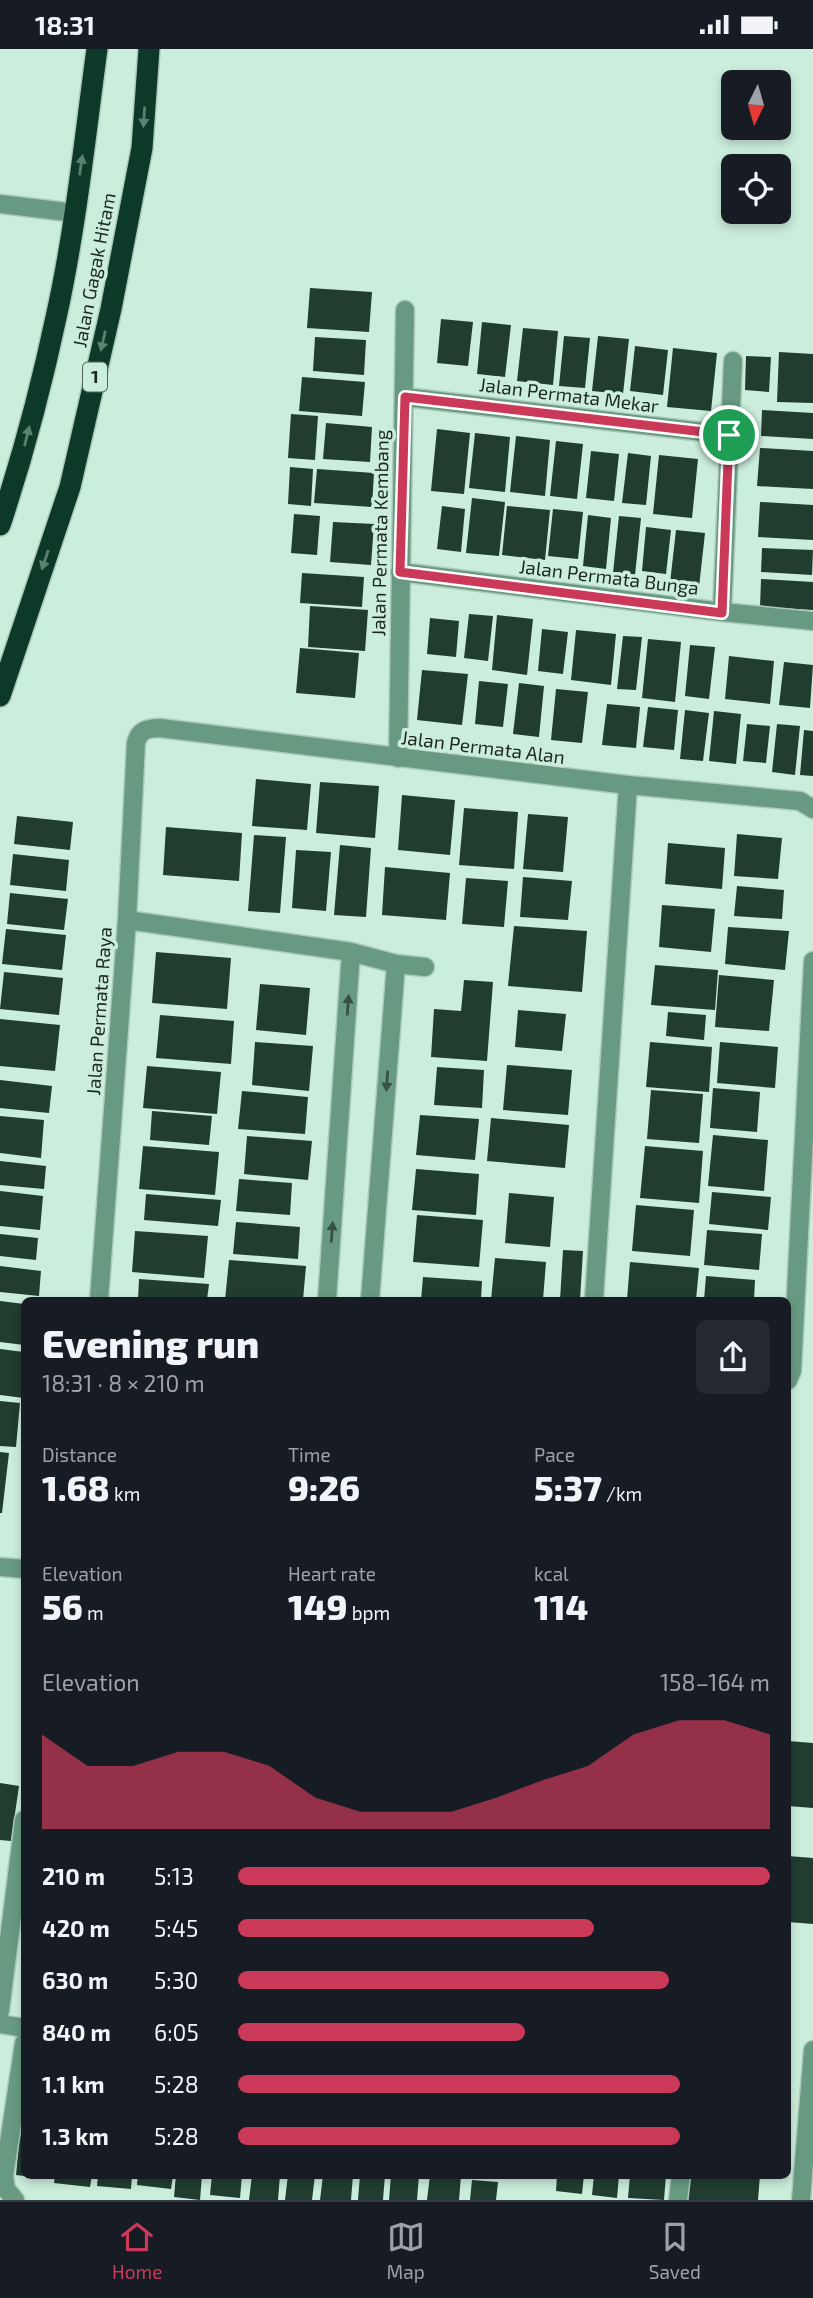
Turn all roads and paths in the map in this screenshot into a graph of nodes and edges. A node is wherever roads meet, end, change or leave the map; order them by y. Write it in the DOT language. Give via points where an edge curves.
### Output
graph roads {
  1 [pos="97,49"];
  2 [pos="149,49"];
  3 [pos="0,204"];
  4 [pos="75,213"];
  5 [pos="405,310"];
  6 [pos="733,361"];
  7 [pos="405,397"];
  8 [pos="729,435"];
  9 [pos="8,474"];
  10 [pos="0,525"];
  11 [pos="400,572"];
  12 [pos="722,613"];
  13 [pos="813,621"];
  14 [pos="0,696"];
  15 [pos="147,729"];
  16 [pos="398,758"];
  17 [pos="628,785"];
  18 [pos="813,809"];
  19 [pos="127,920"];
  20 [pos="351,953"];
  21 [pos="813,961"];
  22 [pos="396,964"];
  23 [pos="425,967"];
  24 [pos="99,1297"];
  25 [pos="327,1297"];
  26 [pos="370,1297"];
  27 [pos="594,1297"];
  28 [pos="791,1373"];
  29 [pos="0,1567"];
  30 [pos="21,1569"];
  31 [pos="21,1851"];
  32 [pos="0,2011"];
  33 [pos="0,2024"];
  34 [pos="21,2028"];
  35 [pos="813,2050"];
  36 [pos="21,2063"];
  37 [pos="681,2179"];
  38 [pos="15,2200"];
  39 [pos="678,2200"];
  40 [pos="801,2200"];
  4 -- 1 [label="highway, Jalan Gagak Hitam, one-way"];
  2 -- 14 [label="highway, Jalan Gagak Hitam / 1, one-way" via="142,148 111,309 73,474"];
  3 -- 4 [label="street"];
  9 -- 4 [label="highway, Jalan Gagak Hitam, one-way" via="58,313"];
  5 -- 7 [label="street, Jalan Permata Kembang"];
  6 -- 8 [label="street"];
  7 -- 8 [label="street, Jalan Permata Mekar"];
  7 -- 11 [label="street, Jalan Permata Kembang"];
  8 -- 12 [label="street"];
  9 -- 10 [label="highway, Jalan Gagak Hitam"];
  11 -- 12 [label="street, Jalan Permata Bunga"];
  11 -- 16 [label="street, Jalan Permata Kembang"];
  12 -- 13 [label="street, Jalan Permata Bunga"];
  15 -- 16 [label="street, Jalan Permata Alan"];
  15 -- 19 [label="street, Jalan Permata Raya" via="136,744"];
  16 -- 17 [label="street, Jalan Permata Alan"];
  17 -- 18 [label="street, Jalan Permata Alan" via="800,801"];
  17 -- 27 [label="street"];
  19 -- 20 [label="street"];
  19 -- 24 [label="street, Jalan Permata Raya"];
  20 -- 22 [label="street"];
  25 -- 20 [label="street, one-way"];
  21 -- 28 [label="street"];
  22 -- 23 [label="street"];
  22 -- 26 [label="street, one-way"];
  29 -- 30 [label="street"];
  31 -- 32 [label="street"];
  33 -- 34 [label="street"];
  35 -- 40 [label="street"];
  36 -- 38 [label="street" via="4,2176 6,2189"];
  37 -- 39 [label="street"];
}
